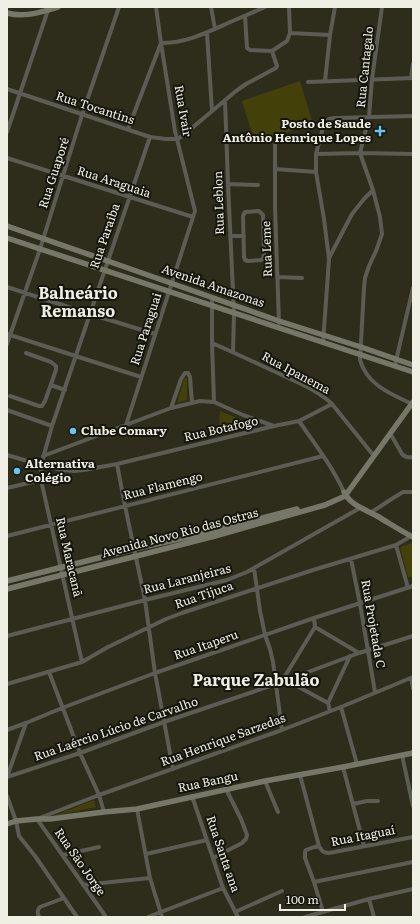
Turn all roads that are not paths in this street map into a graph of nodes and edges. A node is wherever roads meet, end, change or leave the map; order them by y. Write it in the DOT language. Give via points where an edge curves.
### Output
graph roads {
  1 [pos="58,7"];
  2 [pos="120,7"];
  3 [pos="156,7"];
  4 [pos="211,7"];
  5 [pos="265,7"];
  6 [pos="289,7"];
  7 [pos="335,7"];
  8 [pos="382,7"];
  9 [pos="48,10"];
  10 [pos="7,13"];
  11 [pos="245,16"];
  12 [pos="215,29"];
  13 [pos="207,33"];
  14 [pos="290,33"];
  15 [pos="330,36"];
  16 [pos="161,43"];
  17 [pos="272,51"];
  18 [pos="413,64"];
  19 [pos="412,78"];
  20 [pos="372,79"];
  21 [pos="325,81"];
  22 [pos="308,82"];
  23 [pos="7,89"];
  24 [pos="20,94"];
  25 [pos="225,100"];
  26 [pos="212,111"];
  27 [pos="82,115"];
  28 [pos="413,116"];
  29 [pos="370,117"];
  30 [pos="128,129"];
  31 [pos="7,132"];
  32 [pos="150,137"];
  33 [pos="178,140"];
  34 [pos="275,144"];
  35 [pos="360,153"];
  36 [pos="316,154"];
  37 [pos="413,154"];
  38 [pos="7,158"];
  39 [pos="275,170"];
  40 [pos="316,172"];
  41 [pos="63,175"];
  42 [pos="228,184"];
  43 [pos="258,185"];
  44 [pos="373,190"];
  45 [pos="129,198"];
  46 [pos="193,217"];
  47 [pos="7,226"];
  48 [pos="230,236"];
  49 [pos="244,236"];
  50 [pos="7,238"];
  51 [pos="43,239"];
  52 [pos="40,249"];
  53 [pos="329,258"];
  54 [pos="107,261"];
  55 [pos="104,270"];
  56 [pos="278,277"];
  57 [pos="302,278"];
  58 [pos="172,284"];
  59 [pos="7,286"];
  60 [pos="413,288"];
  61 [pos="170,291"];
  62 [pos="25,293"];
  63 [pos="212,298"];
  64 [pos="211,305"];
  65 [pos="234,305"];
  66 [pos="234,313"];
  67 [pos="90,314"];
  68 [pos="279,324"];
  69 [pos="8,334"];
  70 [pos="155,334"];
  71 [pos="324,336"];
  72 [pos="323,342"];
  73 [pos="212,343"];
  74 [pos="7,344"];
  75 [pos="361,348"];
  76 [pos="233,352"];
  77 [pos="26,353"];
  78 [pos="360,354"];
  79 [pos="76,356"];
  80 [pos="395,362"];
  81 [pos="413,365"];
  82 [pos="413,372"];
  83 [pos="141,377"];
  84 [pos="51,385"];
  85 [pos="65,390"];
  86 [pos="10,396"];
  87 [pos="214,402"];
  88 [pos="192,403"];
  89 [pos="412,403"];
  90 [pos="332,404"];
  91 [pos="171,408"];
  92 [pos="7,410"];
  93 [pos="299,421"];
  94 [pos="126,425"];
  95 [pos="52,426"];
  96 [pos="274,426"];
  97 [pos="390,433"];
  98 [pos="7,455"];
  99 [pos="43,456"];
  100 [pos="323,456"];
  101 [pos="374,456"];
  102 [pos="413,457"];
  103 [pos="116,464"];
  104 [pos="41,465"];
  105 [pos="41,480"];
  106 [pos="7,488"];
  107 [pos="413,492"];
  108 [pos="344,494"];
  109 [pos="125,506"];
  110 [pos="360,508"];
  111 [pos="370,512"];
  112 [pos="52,524"];
  113 [pos="7,536"];
  114 [pos="412,536"];
  115 [pos="396,545"];
  116 [pos="134,549"];
  117 [pos="136,556"];
  118 [pos="351,559"];
  119 [pos="61,568"];
  120 [pos="254,568"];
  121 [pos="63,574"];
  122 [pos="7,581"];
  123 [pos="413,586"];
  124 [pos="256,588"];
  125 [pos="408,588"];
  126 [pos="7,589"];
  127 [pos="145,600"];
  128 [pos="360,604"];
  129 [pos="314,618"];
  130 [pos="73,619"];
  131 [pos="315,627"];
  132 [pos="150,628"];
  133 [pos="265,635"];
  134 [pos="7,636"];
  135 [pos="413,636"];
  136 [pos="368,650"];
  137 [pos="359,652"];
  138 [pos="350,656"];
  139 [pos="82,662"];
  140 [pos="48,672"];
  141 [pos="155,673"];
  142 [pos="412,677"];
  143 [pos="284,681"];
  144 [pos="7,684"];
  145 [pos="276,684"];
  146 [pos="413,688"];
  147 [pos="375,692"];
  148 [pos="328,703"];
  149 [pos="341,707"];
  150 [pos="62,708"];
  151 [pos="330,711"];
  152 [pos="164,722"];
  153 [pos="26,723"];
  154 [pos="7,730"];
  155 [pos="282,730"];
  156 [pos="80,753"];
  157 [pos="413,753"];
  158 [pos="402,755"];
  159 [pos="356,764"];
  160 [pos="343,767"];
  161 [pos="173,769"];
  162 [pos="300,775"];
  163 [pos="7,777"];
  164 [pos="265,781"];
  165 [pos="226,789"];
  166 [pos="98,795"];
  167 [pos="7,796"];
  168 [pos="192,796"];
  169 [pos="378,801"];
  170 [pos="353,804"];
  171 [pos="413,806"];
  172 [pos="137,809"];
  173 [pos="104,812"];
  174 [pos="278,812"];
  175 [pos="37,818"];
  176 [pos="16,821"];
  177 [pos="7,824"];
  178 [pos="413,837"];
  179 [pos="207,840"];
  180 [pos="319,846"];
  181 [pos="364,846"];
  182 [pos="99,847"];
  183 [pos="146,854"];
  184 [pos="63,855"];
  185 [pos="213,858"];
  186 [pos="413,862"];
  187 [pos="150,878"];
  188 [pos="314,882"];
  189 [pos="83,885"];
  190 [pos="223,888"];
  191 [pos="413,889"];
  192 [pos="282,891"];
  193 [pos="64,898"];
  194 [pos="369,899"];
  195 [pos="234,912"];
  196 [pos="323,912"];
  197 [pos="162,915"];
  198 [pos="39,917"];
  199 [pos="77,917"];
  200 [pos="106,917"];
  201 [pos="148,917"];
  202 [pos="238,917"];
  203 [pos="305,917"];
  204 [pos="374,917"];
  1 -- 9 [label="street"];
  2 -- 27 [label="street, Rua Guaporé"];
  3 -- 16 [label="street, Rua Ivair"];
  4 -- 12 [label="street"];
  5 -- 11 [label="street"];
  6 -- 14 [label="street"];
  7 -- 15 [label="street"];
  8 -- 20 [label="street, Rua Cantagalo"];
  9 -- 10 [label="street" via="22,16"];
  9 -- 24 [label="street"];
  11 -- 12 [label="street"];
  11 -- 17 [label="street" via="248,48"];
  12 -- 13 [label="street"];
  13 -- 16 [label="street" via="182,41"];
  13 -- 26 [label="street"];
  14 -- 15 [label="street"];
  14 -- 17 [label="street" via="287,40"];
  15 -- 21 [label="street"];
  16 -- 30 [label="street"];
  16 -- 33 [label="street, Rua Ivair"];
  17 -- 25 [label="street" via="276,68 246,84"];
  18 -- 19 [label="street"];
  19 -- 20 [label="street"];
  20 -- 21 [label="street"];
  20 -- 29 [label="street, Rua Cantagalo"];
  21 -- 22 [label="street"];
  23 -- 24 [label="street, Rua Tocantins"];
  24 -- 27 [label="street, Rua Tocantins"];
  24 -- 31 [label="street"];
  25 -- 26 [label="street"];
  25 -- 42 [label="street, Rua Leblon"];
  26 -- 33 [label="street"];
  27 -- 30 [label="street, Rua Tocantins"];
  27 -- 41 [label="street, Rua Guaporé"];
  28 -- 29 [label="street"];
  29 -- 35 [label="street, Rua Cantagalo"];
  29 -- 36 [label="street" via="335,118 326,121"];
  30 -- 32 [label="street, Rua Tocantins"];
  32 -- 33 [label="street, Rua Tocantins"];
  32 -- 45 [label="street, Rua Paraíba"];
  33 -- 46 [label="street, Rua Ivair" via="195,211"];
  34 -- 39 [label="street, Rua Leme"];
  35 -- 36 [label="street"];
  35 -- 37 [label="street"];
  35 -- 44 [label="street"];
  36 -- 40 [label="street"];
  38 -- 41 [label="street, Rua Araguaia"];
  39 -- 40 [label="street"];
  39 -- 56 [label="street, Rua Leme"];
  40 -- 53 [label="street"];
  41 -- 45 [label="street, Rua Araguaia"];
  41 -- 51 [label="street, Rua Guaporé"];
  42 -- 43 [label="street"];
  42 -- 48 [label="street, Rua Leblon"];
  44 -- 53 [label="street" via="352,214"];
  44 -- 75 [label="street" via="382,234 364,288"];
  45 -- 46 [label="street, Rua Araguaia"];
  45 -- 54 [label="street, Rua Paraíba"];
  46 -- 58 [label="street, Rua Paraguai"];
  47 -- 51 [label="street, Avenida Amazonas"];
  48 -- 49 [label="street"];
  48 -- 65 [label="street, Rua Leblon"];
  49 -- 49 [label="street" via="245,212 262,213 263,259 245,260"];
  50 -- 52 [label="street, Avenida Amazonas"];
  51 -- 52 [label="street, Rua Guaporé"];
  51 -- 54 [label="street, Avenida Amazonas"];
  52 -- 55 [label="street, Avenida Amazonas"];
  52 -- 62 [label="street, Rua Guaporé"];
  53 -- 71 [label="street"];
  54 -- 55 [label="street, Rua Paraíba"];
  54 -- 58 [label="street, Avenida Amazonas"];
  55 -- 61 [label="street, Avenida Amazonas"];
  55 -- 67 [label="street, Rua Paraíba"];
  56 -- 57 [label="street"];
  56 -- 68 [label="street, Rua Leme"];
  58 -- 61 [label="street, Rua Paraguai"];
  58 -- 63 [label="street, Avenida Amazonas"];
  59 -- 62 [label="street"];
  60 -- 80 [label="street"];
  61 -- 64 [label="street, Avenida Amazonas"];
  61 -- 70 [label="street, Rua Paraguai"];
  62 -- 67 [label="street"];
  62 -- 69 [label="street, Rua Guaporé"];
  63 -- 64 [label="street"];
  63 -- 65 [label="street, Avenida Amazonas"];
  64 -- 66 [label="street, Avenida Amazonas"];
  64 -- 73 [label="street"];
  65 -- 66 [label="street, Rua Leblon"];
  65 -- 68 [label="street, Avenida Amazonas"];
  66 -- 68 [label="street, Avenida Amazonas"];
  66 -- 76 [label="street"];
  67 -- 70 [label="street"];
  67 -- 79 [label="street, Rua Paraíba"];
  68 -- 71 [label="street, Avenida Amazonas"];
  68 -- 72 [label="street, Avenida Amazonas"];
  69 -- 74 [label="street, Rua Guaporé"];
  69 -- 79 [label="street"];
  70 -- 83 [label="street, Rua Paraguai"];
  71 -- 72 [label="street"];
  71 -- 75 [label="street, Avenida Amazonas"];
  72 -- 78 [label="street, Avenida Amazonas"];
  73 -- 76 [label="street, Rua Ipanema"];
  73 -- 87 [label="street"];
  75 -- 78 [label="street"];
  75 -- 80 [label="street, Avenida Amazonas"];
  76 -- 90 [label="street, Rua Ipanema" via="310,388"];
  77 -- 84 [label="street" via="55,364 56,370"];
  78 -- 80 [label="street, Avenida Amazonas"];
  78 -- 89 [label="street" via="362,367 376,384"];
  79 -- 83 [label="street"];
  79 -- 85 [label="street, Rua Paraíba"];
  80 -- 81 [label="street, Avenida Amazonas"];
  80 -- 82 [label="street, Avenida Amazonas"];
  83 -- 94 [label="street, Rua Paraguai"];
  84 -- 85 [label="street"];
  84 -- 86 [label="street" via="42,406"];
  85 -- 95 [label="street, Rua Paraíba"];
  87 -- 88 [label="street"];
  87 -- 96 [label="street"];
  88 -- 91 [label="street"];
  88 -- 91 [label="street" via="190,377 185,373"];
  89 -- 97 [label="street, Avenida Novo Rio das Ostras"];
  90 -- 93 [label="street, Rua Botafogo"];
  90 -- 101 [label="street, Rua Ipanema"];
  91 -- 94 [label="street"];
  92 -- 95 [label="street"];
  93 -- 96 [label="street, Rua Botafogo"];
  93 -- 100 [label="street"];
  94 -- 99 [label="street"];
  95 -- 99 [label="street, Rua Paraíba"];
  96 -- 103 [label="street, Rua Botafogo"];
  97 -- 101 [label="street, Avenida Novo Rio das Ostras"];
  97 -- 102 [label="street" via="402,454"];
  98 -- 104 [label="street, Rua Botafogo"];
  99 -- 104 [label="street, Rua Maracanã"];
  100 -- 108 [label="street"];
  100 -- 109 [label="street, Rua Flamengo"];
  101 -- 108 [label="street, Avenida Novo Rio das Ostras"];
  103 -- 104 [label="street, Rua Botafogo" via="74,471"];
  103 -- 109 [label="street"];
  104 -- 105 [label="street, Rua Maracanã"];
  105 -- 106 [label="street"];
  105 -- 112 [label="street, Rua Maracanã"];
  107 -- 111 [label="street" via="403,492"];
  108 -- 110 [label="street"];
  108 -- 116 [label="street, Avenida Novo Rio das Ostras" via="197,535"];
  108 -- 117 [label="street, Avenida Novo Rio das Ostras" via="325,505"];
  109 -- 112 [label="street, Rua Flamengo"];
  109 -- 116 [label="street"];
  110 -- 111 [label="street"];
  110 -- 120 [label="street, Rua Laranjeiras"];
  111 -- 114 [label="street"];
  112 -- 113 [label="street, Rua Flamengo"];
  112 -- 119 [label="street, Rua Maracanã"];
  114 -- 115 [label="street, Rua Tijuca"];
  115 -- 118 [label="street, Rua Tijuca"];
  115 -- 125 [label="street"];
  116 -- 117 [label="street"];
  116 -- 119 [label="street, Avenida Novo Rio das Ostras"];
  117 -- 121 [label="street, Avenida Novo Rio das Ostras"];
  117 -- 127 [label="street"];
  118 -- 124 [label="street, Rua Tijuca"];
  118 -- 128 [label="street, Rua Projetada C"];
  119 -- 121 [label="street, Rua Maracanã"];
  119 -- 122 [label="street, Avenida Novo Rio das Ostras"];
  120 -- 124 [label="street"];
  120 -- 127 [label="street, Rua Laranjeiras" via="227,580"];
  121 -- 126 [label="street, Avenida Novo Rio das Ostras"];
  121 -- 130 [label="street, Rua Maracanã"];
  123 -- 125 [label="street, Rua Itaperu"];
  124 -- 132 [label="street, Rua Tijuca" via="182,612"];
  124 -- 133 [label="street"];
  125 -- 128 [label="street, Rua Itaperu"];
  127 -- 130 [label="street, Rua Laranjeiras"];
  127 -- 132 [label="street"];
  128 -- 129 [label="street, Rua Itaperu"];
  128 -- 136 [label="street, Rua Projetada C"];
  129 -- 131 [label="street"];
  129 -- 133 [label="street, Rua Itaperu"];
  130 -- 134 [label="street, Rua Laranjeiras"];
  130 -- 139 [label="street, Rua Maracanã"];
  131 -- 137 [label="street"];
  131 -- 143 [label="street"];
  132 -- 139 [label="street, Rua Tijuca"];
  132 -- 141 [label="street"];
  133 -- 141 [label="street, Rua Itaperu"];
  133 -- 145 [label="street"];
  135 -- 136 [label="street, Rua Laércio Lúcio de Carvalho"];
  136 -- 137 [label="street, Rua Laércio Lúcio de Carvalho"];
  136 -- 147 [label="street, Rua Projetada C"];
  137 -- 138 [label="street, Rua Laércio Lúcio de Carvalho"];
  138 -- 143 [label="street, Rua Laércio Lúcio de Carvalho"];
  138 -- 148 [label="street"];
  139 -- 140 [label="street, Rua Tijuca"];
  140 -- 144 [label="street, Rua Tijuca"];
  140 -- 150 [label="street"];
  141 -- 150 [label="street, Rua Itaperu"];
  141 -- 152 [label="street"];
  142 -- 146 [label="street"];
  142 -- 147 [label="street, Rua Henrique Sarzedas"];
  143 -- 145 [label="street, Rua Laércio Lúcio de Carvalho"];
  143 -- 148 [label="street"];
  145 -- 152 [label="street, Rua Laércio Lúcio de Carvalho"];
  145 -- 155 [label="street"];
  147 -- 149 [label="street, Rua Henrique Sarzedas"];
  148 -- 151 [label="street"];
  149 -- 151 [label="street, Rua Henrique Sarzedas"];
  149 -- 159 [label="street"];
  150 -- 153 [label="street, Rua Itaperu"];
  150 -- 156 [label="street"];
  151 -- 155 [label="street, Rua Henrique Sarzedas"];
  152 -- 156 [label="street, Rua Laércio Lúcio de Carvalho"];
  152 -- 161 [label="street"];
  153 -- 154 [label="street, Rua Itaperu"];
  153 -- 163 [label="street"];
  155 -- 161 [label="street, Rua Henrique Sarzedas"];
  156 -- 163 [label="street, Rua Laércio Lúcio de Carvalho"];
  156 -- 166 [label="street"];
  157 -- 158 [label="street, Rua Bangu"];
  158 -- 159 [label="street, Rua Bangu"];
  158 -- 171 [label="street"];
  159 -- 160 [label="street, Rua Bangu"];
  160 -- 162 [label="street, Rua Bangu"];
  160 -- 170 [label="street"];
  161 -- 166 [label="street, Rua Henrique Sarzedas"];
  162 -- 164 [label="street, Rua Bangu"];
  162 -- 180 [label="street"];
  164 -- 165 [label="street, Rua Bangu"];
  164 -- 174 [label="street"];
  165 -- 168 [label="street, Rua Bangu"];
  165 -- 185 [label="street" via="247,835 242,843"];
  166 -- 173 [label="street"];
  166 -- 175 [label="street, Rua Henrique Sarzedas"];
  167 -- 176 [label="street"];
  168 -- 172 [label="street, Rua Bangu"];
  168 -- 179 [label="street, Rua Santa ana"];
  169 -- 170 [label="street"];
  170 -- 181 [label="street"];
  172 -- 173 [label="street, Rua Bangu"];
  172 -- 183 [label="street"];
  173 -- 175 [label="street, Rua Bangu" via="50,819"];
  175 -- 176 [label="street, Rua Bangu"];
  175 -- 184 [label="street, Rua São Jorge"];
  176 -- 177 [label="street, Rua Bangu"];
  176 -- 193 [label="street" via="19,836"];
  178 -- 181 [label="street, Rua Itaguaí"];
  179 -- 183 [label="street"];
  179 -- 185 [label="street, Rua Santa ana"];
  180 -- 181 [label="street, Rua Itaguaí" via="322,851 329,853"];
  180 -- 188 [label="street" via="309,848 305,852"];
  182 -- 184 [label="street"];
  183 -- 187 [label="street"];
  184 -- 189 [label="street, Rua São Jorge"];
  185 -- 190 [label="street, Rua Santa ana"];
  186 -- 188 [label="street"];
  187 -- 189 [label="street"];
  187 -- 197 [label="street"];
  188 -- 196 [label="street"];
  189 -- 200 [label="street, Rua São Jorge"];
  190 -- 195 [label="street, Rua Santa ana"];
  190 -- 197 [label="street"];
  191 -- 194 [label="street"];
  192 -- 195 [label="street"];
  193 -- 198 [label="street" via="40,907 37,912"];
  193 -- 199 [label="street"];
  194 -- 196 [label="street"];
  194 -- 204 [label="street"];
  195 -- 202 [label="street, Rua Santa ana"];
  196 -- 203 [label="street"];
  197 -- 201 [label="street"];
}
